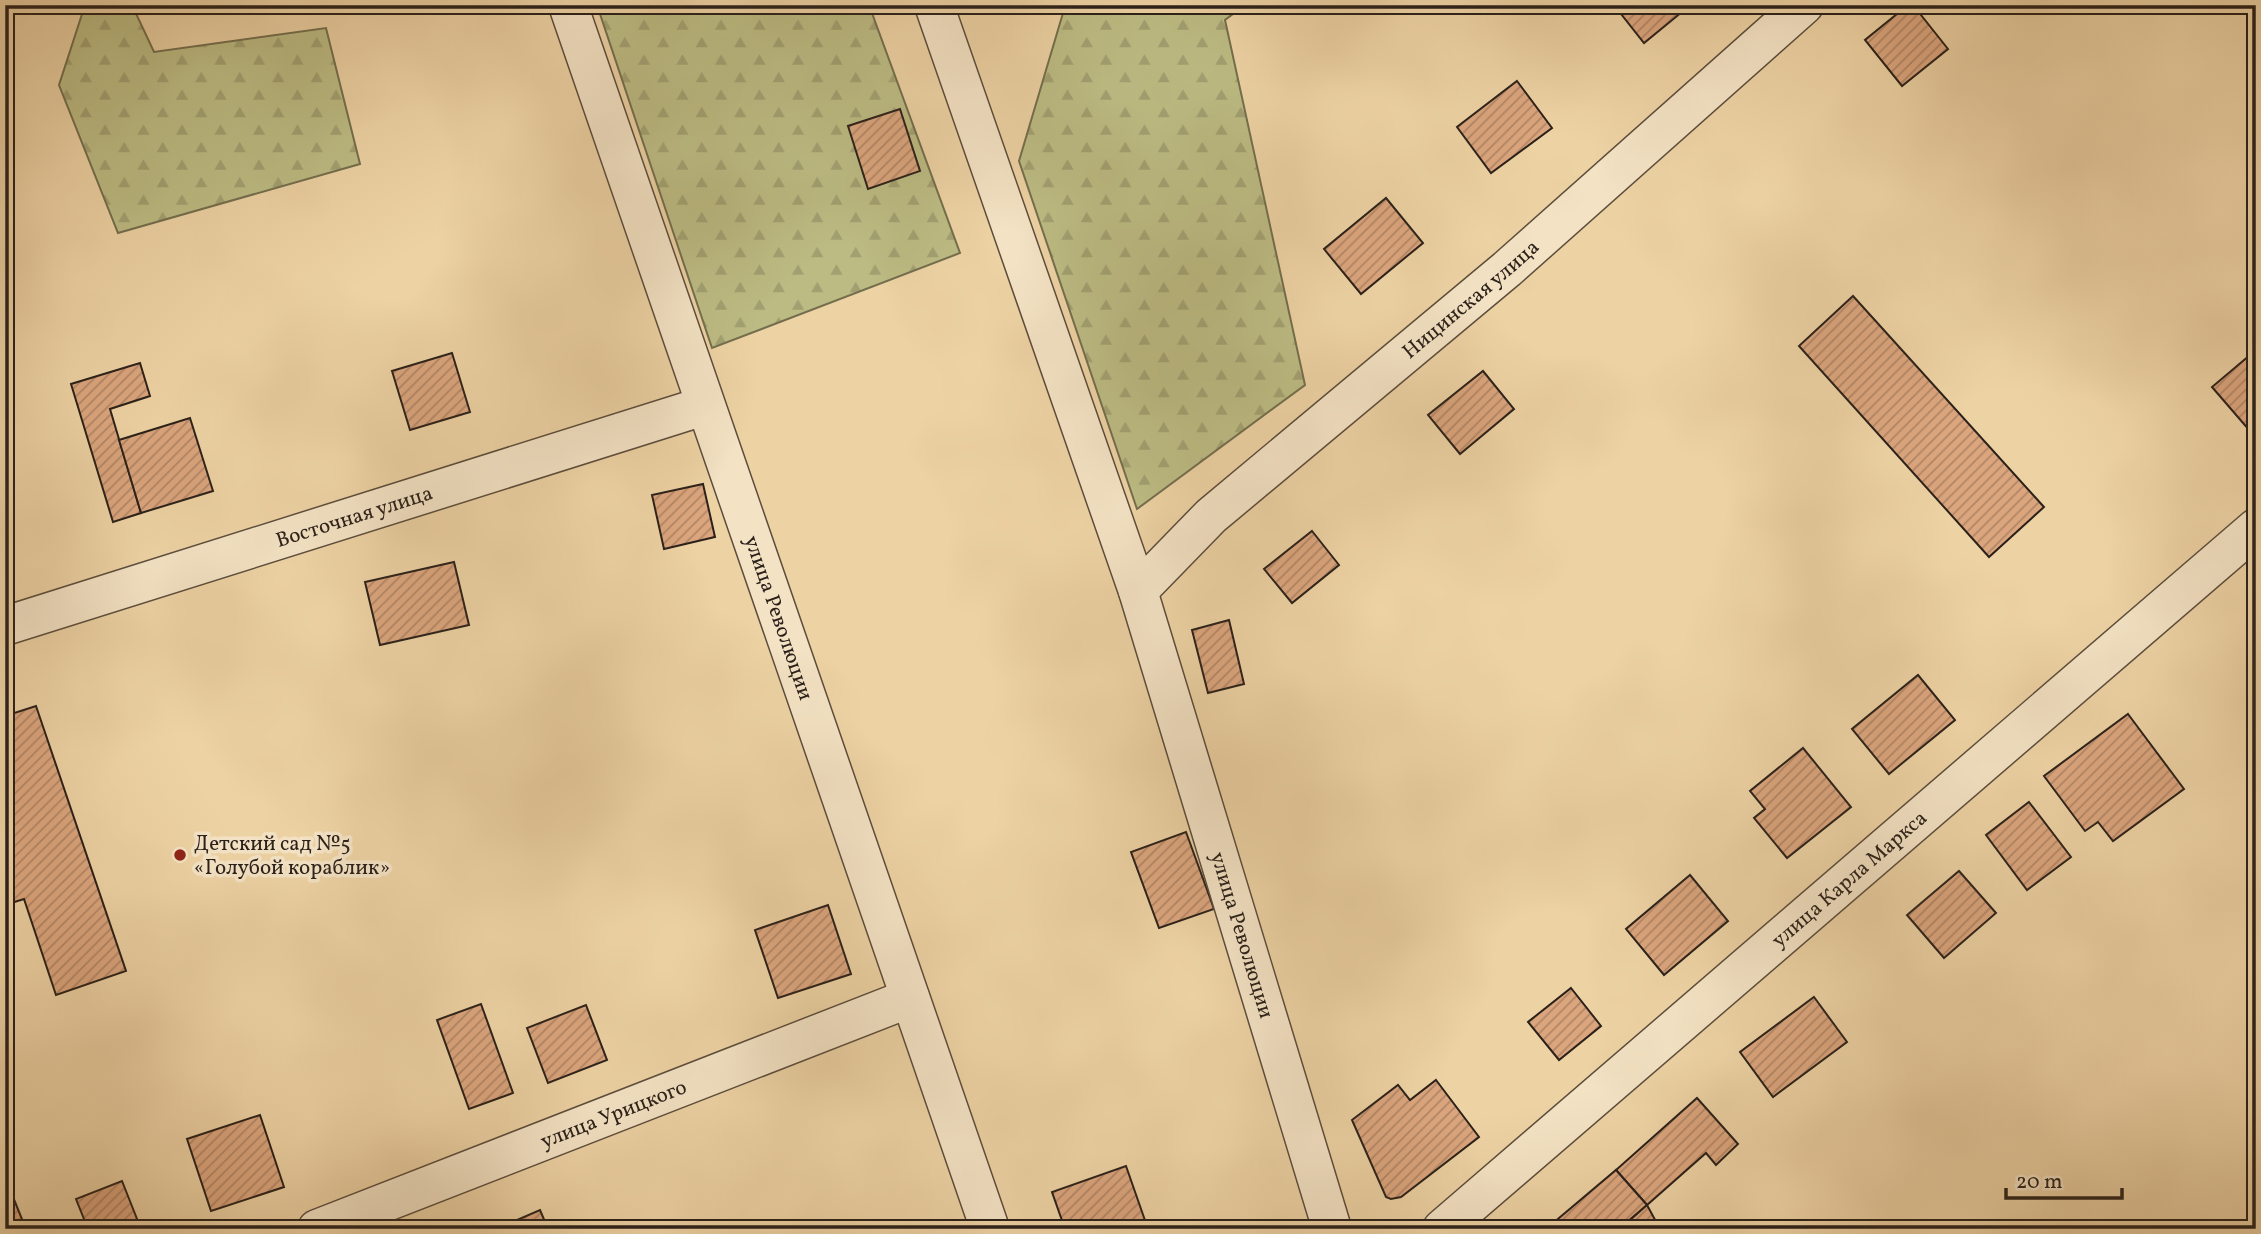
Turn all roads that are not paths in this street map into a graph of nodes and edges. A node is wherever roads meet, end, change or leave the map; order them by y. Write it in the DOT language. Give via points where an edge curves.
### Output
graph roads {
  1 [pos="568,5"];
  2 [pos="934,5"];
  3 [pos="1804,5"];
  4 [pos="704,407"];
  5 [pos="2256,528"];
  6 [pos="1138,591"];
  7 [pos="5,626"];
  8 [pos="910,998"];
  9 [pos="317,1229"];
  10 [pos="990,1229"];
  11 [pos="1332,1229"];
  12 [pos="1441,1229"];
  1 -- 4 [label="street, улица Революции"];
  2 -- 6 [label="street, улица Революции"];
  3 -- 6 [label="street, Ницинская улица" via="1507,269 1211,516"];
  4 -- 7 [label="street, Восточная улица"];
  4 -- 8 [label="street, улица Революции"];
  5 -- 12 [label="street, улица Карла Маркса"];
  6 -- 11 [label="street, улица Революции"];
  8 -- 9 [label="street, улица Урицкого"];
  8 -- 10 [label="street, улица Революции"];
}
